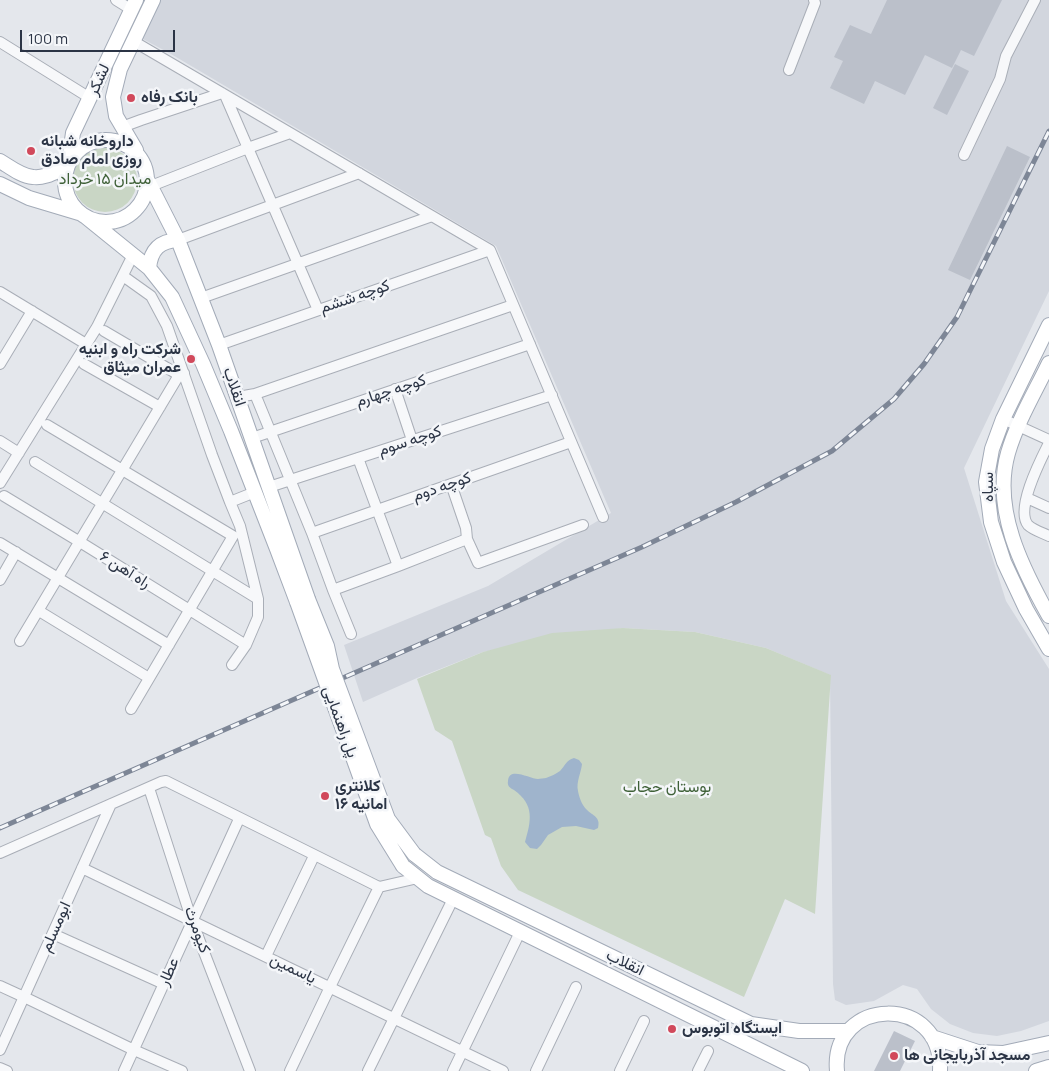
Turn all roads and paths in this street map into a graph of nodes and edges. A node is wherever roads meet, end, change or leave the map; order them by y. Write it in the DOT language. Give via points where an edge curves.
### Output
graph roads {
  1 [pos="116,0"];
  2 [pos="153,0"];
  3 [pos="814,0"];
  4 [pos="1035,0"];
  5 [pos="134,5"];
  6 [pos="133,41"];
  7 [pos="0,42"];
  8 [pos="789,70"];
  9 [pos="223,94"];
  10 [pos="90,98"];
  11 [pos="122,127"];
  12 [pos="290,133"];
  13 [pos="248,148"];
  14 [pos="964,155"];
  15 [pos="141,160"];
  16 [pos="0,161"];
  17 [pos="68,164"];
  18 [pos="359,173"];
  19 [pos="149,182"];
  20 [pos="0,184"];
  21 [pos="273,205"];
  22 [pos="84,216"];
  23 [pos="432,216"];
  24 [pos="178,240"];
  25 [pos="490,250"];
  26 [pos="133,255"];
  27 [pos="298,263"];
  28 [pos="149,268"];
  29 [pos="123,276"];
  30 [pos="0,292"];
  31 [pos="201,298"];
  32 [pos="514,305"];
  33 [pos="318,310"];
  34 [pos="32,311"];
  35 [pos="1049,325"];
  36 [pos="104,331"];
  37 [pos="86,344"];
  38 [pos="219,344"];
  39 [pos="530,344"];
  40 [pos="1049,363"];
  41 [pos="0,364"];
  42 [pos="84,364"];
  43 [pos="182,374"];
  44 [pos="395,389"];
  45 [pos="255,394"];
  46 [pos="552,395"];
  47 [pos="238,397"];
  48 [pos="160,407"];
  49 [pos="1003,419"];
  50 [pos="47,425"];
  51 [pos="1018,426"];
  52 [pos="270,431"];
  53 [pos="252,438"];
  54 [pos="412,440"];
  55 [pos="0,441"];
  56 [pos="571,442"];
  57 [pos="1049,442"];
  58 [pos="19,452"];
  59 [pos="358,458"];
  60 [pos="35,462"];
  61 [pos="123,470"];
  62 [pos="291,480"];
  63 [pos="0,483"];
  64 [pos="450,484"];
  65 [pos="269,487"];
  66 [pos="255,492"];
  67 [pos="4,496"];
  68 [pos="1027,498"];
  69 [pos="230,502"];
  70 [pos="103,504"];
  71 [pos="1049,508"];
  72 [pos="377,510"];
  73 [pos="603,517"];
  74 [pos="583,525"];
  75 [pos="312,533"];
  76 [pos="1049,536"];
  77 [pos="467,539"];
  78 [pos="80,542"];
  79 [pos="0,543"];
  80 [pos="16,552"];
  81 [pos="398,566"];
  82 [pos="212,571"];
  83 [pos="58,578"];
  84 [pos="0,580"];
  85 [pos="333,590"];
  86 [pos="258,599"];
  87 [pos="302,601"];
  88 [pos="189,610"];
  89 [pos="39,611"];
  90 [pos="1049,616"];
  91 [pos="351,634"];
  92 [pos="20,641"];
  93 [pos="169,645"];
  94 [pos="246,645"];
  95 [pos="1049,649"];
  96 [pos="232,665"];
  97 [pos="150,678"];
  98 [pos="131,709"];
  99 [pos="149,788"];
  100 [pos="111,804"];
  101 [pos="239,818"];
  102 [pos="0,853"];
  103 [pos="414,854"];
  104 [pos="314,856"];
  105 [pos="403,866"];
  106 [pos="82,868"];
  107 [pos="418,878"];
  108 [pos="379,887"];
  109 [pos="453,899"];
  110 [pos="192,921"];
  111 [pos="520,932"];
  112 [pos="53,934"];
  113 [pos="266,956"];
  114 [pos="164,984"];
  115 [pos="0,986"];
  116 [pos="330,987"];
  117 [pos="576,987"];
  118 [pos="24,997"];
  119 [pos="394,1018"];
  120 [pos="644,1020"];
  121 [pos="848,1031"];
  122 [pos="932,1036"];
  123 [pos="1049,1037"];
  124 [pos="1049,1043"];
  125 [pos="0,1050"];
  126 [pos="134,1050"];
  127 [pos="708,1051"];
  128 [pos="462,1052"];
  129 [pos="1003,1053"];
  130 [pos="1049,1067"];
  131 [pos="0,1068"];
  132 [pos="6,1071"];
  133 [pos="124,1071"];
  134 [pos="182,1071"];
  135 [pos="250,1071"];
  136 [pos="290,1071"];
  137 [pos="368,1071"];
  138 [pos="453,1071"];
  139 [pos="503,1071"];
  140 [pos="536,1071"];
  141 [pos="620,1071"];
  142 [pos="698,1071"];
  143 [pos="802,1071"];
  144 [pos="837,1071"];
  145 [pos="940,1071"];
  146 [pos="1036,1071"];
  1 -- 5 [label="street"];
  2 -- 6 [label="main road, لشکر"];
  3 -- 8 [label="street"];
  4 -- 14 [label="street" via="1006,56 1000,80"];
  5 -- 10 [label="main road, لشکر"];
  6 -- 9 [label="street"];
  6 -- 11 [label="main road, لشکر" via="113,97 116,116"];
  7 -- 10 [label="street"];
  9 -- 11 [label="street"];
  9 -- 12 [label="street"];
  9 -- 13 [label="street"];
  10 -- 17 [label="main road, لشکر" via="74,133"];
  11 -- 15 [label="main road, لشکر"];
  12 -- 13 [label="street"];
  12 -- 18 [label="street"];
  13 -- 19 [label="street"];
  13 -- 21 [label="street"];
  15 -- 17 [label="main road" via="126,145 105,140 84,146"];
  15 -- 19 [label="main road"];
  16 -- 17 [label="main road" via="33,177 48,175"];
  17 -- 22 [label="main road" via="64,182 66,193 70,203"];
  18 -- 21 [label="street"];
  18 -- 23 [label="street"];
  19 -- 22 [label="main road" via="142,201 128,216 107,222"];
  19 -- 24 [label="main road, انقلاب"];
  20 -- 22 [label="main road, انقلاب" via="29,198"];
  21 -- 24 [label="street"];
  21 -- 27 [label="street"];
  22 -- 26 [label="main road, انقلاب"];
  23 -- 25 [label="street"];
  23 -- 27 [label="street"];
  24 -- 28 [label="main road" via="169,240 154,250"];
  24 -- 31 [label="main road, انقلاب"];
  25 -- 32 [label="street"];
  25 -- 33 [label="street, کوچه ششم"];
  26 -- 28 [label="main road, انقلاب"];
  26 -- 29 [label="street"];
  27 -- 31 [label="street"];
  27 -- 33 [label="street"];
  28 -- 66 [label="main road, انقلاب" via="172,297"];
  29 -- 37 [label="street"];
  29 -- 43 [label="street" via="151,296 167,326"];
  30 -- 34 [label="street"];
  31 -- 38 [label="main road, انقلاب"];
  32 -- 39 [label="street"];
  32 -- 45 [label="street"];
  33 -- 38 [label="street, کوچه ششم"];
  34 -- 37 [label="street"];
  34 -- 41 [label="street"];
  35 -- 49 [label="main road, سپاه"];
  36 -- 43 [label="street"];
  37 -- 58 [label="street"];
  38 -- 47 [label="main road, انقلاب"];
  39 -- 44 [label="street, کوچه چهارم"];
  39 -- 46 [label="street"];
  40 -- 51 [label="main road, سپاه"];
  42 -- 48 [label="street"];
  43 -- 48 [label="street"];
  43 -- 69 [label="street"];
  44 -- 52 [label="street, کوچه چهارم"];
  44 -- 54 [label="street"];
  45 -- 47 [label="street"];
  45 -- 52 [label="street"];
  46 -- 54 [label="street, کوچه سوم"];
  46 -- 56 [label="street"];
  47 -- 53 [label="main road, انقلاب"];
  48 -- 61 [label="street"];
  49 -- 51 [label="street"];
  49 -- 95 [label="main road, سپاه" via="992,449 986,482 991,522 1004,562"];
  50 -- 61 [label="street"];
  51 -- 57 [label="street"];
  51 -- 90 [label="main road, سپاه" via="1008,454 1003,483 1007,518 1019,556"];
  52 -- 53 [label="street, کوچه چهارم"];
  52 -- 62 [label="street"];
  53 -- 65 [label="main road, انقلاب"];
  54 -- 59 [label="street, کوچه سوم"];
  55 -- 58 [label="street"];
  56 -- 64 [label="street, کوچه دوم"];
  56 -- 73 [label="street"];
  57 -- 68 [label="street"];
  58 -- 63 [label="street"];
  59 -- 62 [label="street, کوچه سوم"];
  59 -- 72 [label="street"];
  60 -- 70 [label="street"];
  61 -- 70 [label="street"];
  61 -- 82 [label="street" via="233,536"];
  62 -- 65 [label="street, کوچه سوم"];
  62 -- 75 [label="street"];
  64 -- 72 [label="street, کوچه دوم"];
  64 -- 77 [label="street"];
  65 -- 87 [label="main road, انقلاب"];
  66 -- 69 [label="street"];
  66 -- 87 [label="main road, انقلاب"];
  67 -- 78 [label="street, راه آهن ۶"];
  68 -- 71 [label="street"];
  68 -- 76 [label="street" via="1025,519 1029,526"];
  69 -- 86 [label="street" via="240,526"];
  70 -- 78 [label="street"];
  70 -- 82 [label="street"];
  72 -- 75 [label="street, کوچه دوم"];
  72 -- 81 [label="street"];
  74 -- 77 [label="street" via="478,563"];
  75 -- 85 [label="street"];
  77 -- 81 [label="street"];
  78 -- 83 [label="street"];
  78 -- 88 [label="street, راه آهن ۶"];
  79 -- 80 [label="street"];
  80 -- 83 [label="street"];
  80 -- 84 [label="street"];
  81 -- 85 [label="street"];
  82 -- 86 [label="street"];
  82 -- 88 [label="street"];
  83 -- 89 [label="street"];
  83 -- 93 [label="street"];
  85 -- 91 [label="street"];
  86 -- 94 [label="street" via="258,617"];
  87 -- 103 [label="main road, پل راهنمایی, bridge" via="327,646 332,669 388,819"];
  87 -- 105 [label="main road, پل راهنمایی, bridge" via="377,824"];
  88 -- 93 [label="street"];
  88 -- 94 [label="street, راه آهن ۶"];
  89 -- 92 [label="street"];
  89 -- 97 [label="street"];
  93 -- 97 [label="street"];
  94 -- 96 [label="street"];
  97 -- 98 [label="street"];
  99 -- 100 [label="street"];
  99 -- 101 [label="street" via="166,782"];
  99 -- 110 [label="street, کیومرث"];
  100 -- 102 [label="street"];
  100 -- 106 [label="street, ابومسلم"];
  101 -- 104 [label="street"];
  101 -- 110 [label="street, عطار"];
  103 -- 121 [label="main road, انقلاب" via="437,872 751,1024 800,1031"];
  104 -- 108 [label="street"];
  104 -- 113 [label="street"];
  105 -- 107 [label="main road, انقلاب"];
  106 -- 110 [label="street, یاسمین"];
  106 -- 112 [label="street, ابومسلم"];
  107 -- 108 [label="street"];
  107 -- 109 [label="main road, انقلاب"];
  108 -- 116 [label="street"];
  109 -- 111 [label="main road, انقلاب"];
  109 -- 119 [label="street"];
  110 -- 113 [label="street, یاسمین"];
  110 -- 114 [label="street, عطار"];
  110 -- 135 [label="street, کیومرث"];
  111 -- 128 [label="street"];
  111 -- 143 [label="main road, انقلاب"];
  112 -- 114 [label="street"];
  112 -- 118 [label="street, ابومسلم"];
  113 -- 116 [label="street, یاسمین"];
  114 -- 126 [label="street, عطار"];
  115 -- 118 [label="street"];
  116 -- 119 [label="street, یاسمین"];
  116 -- 136 [label="street"];
  117 -- 140 [label="street"];
  118 -- 125 [label="street, ابومسلم"];
  118 -- 126 [label="street"];
  119 -- 128 [label="street, یاسمین"];
  119 -- 137 [label="street"];
  120 -- 141 [label="street"];
  121 -- 122 [label="main road" via="860,1020 875,1014 891,1013 907,1016 922,1024"];
  121 -- 144 [label="main road" via="840,1045"];
  122 -- 129 [label="main road" via="978,1052"];
  122 -- 145 [label="main road" via="938,1048"];
  123 -- 129 [label="main road"];
  124 -- 129 [label="main road"];
  126 -- 133 [label="street, عطار"];
  126 -- 134 [label="street"];
  127 -- 142 [label="street"];
  128 -- 138 [label="street"];
  128 -- 139 [label="street, یاسمین"];
  130 -- 146 [label="main road"];
  131 -- 132 [label="street"];
}
